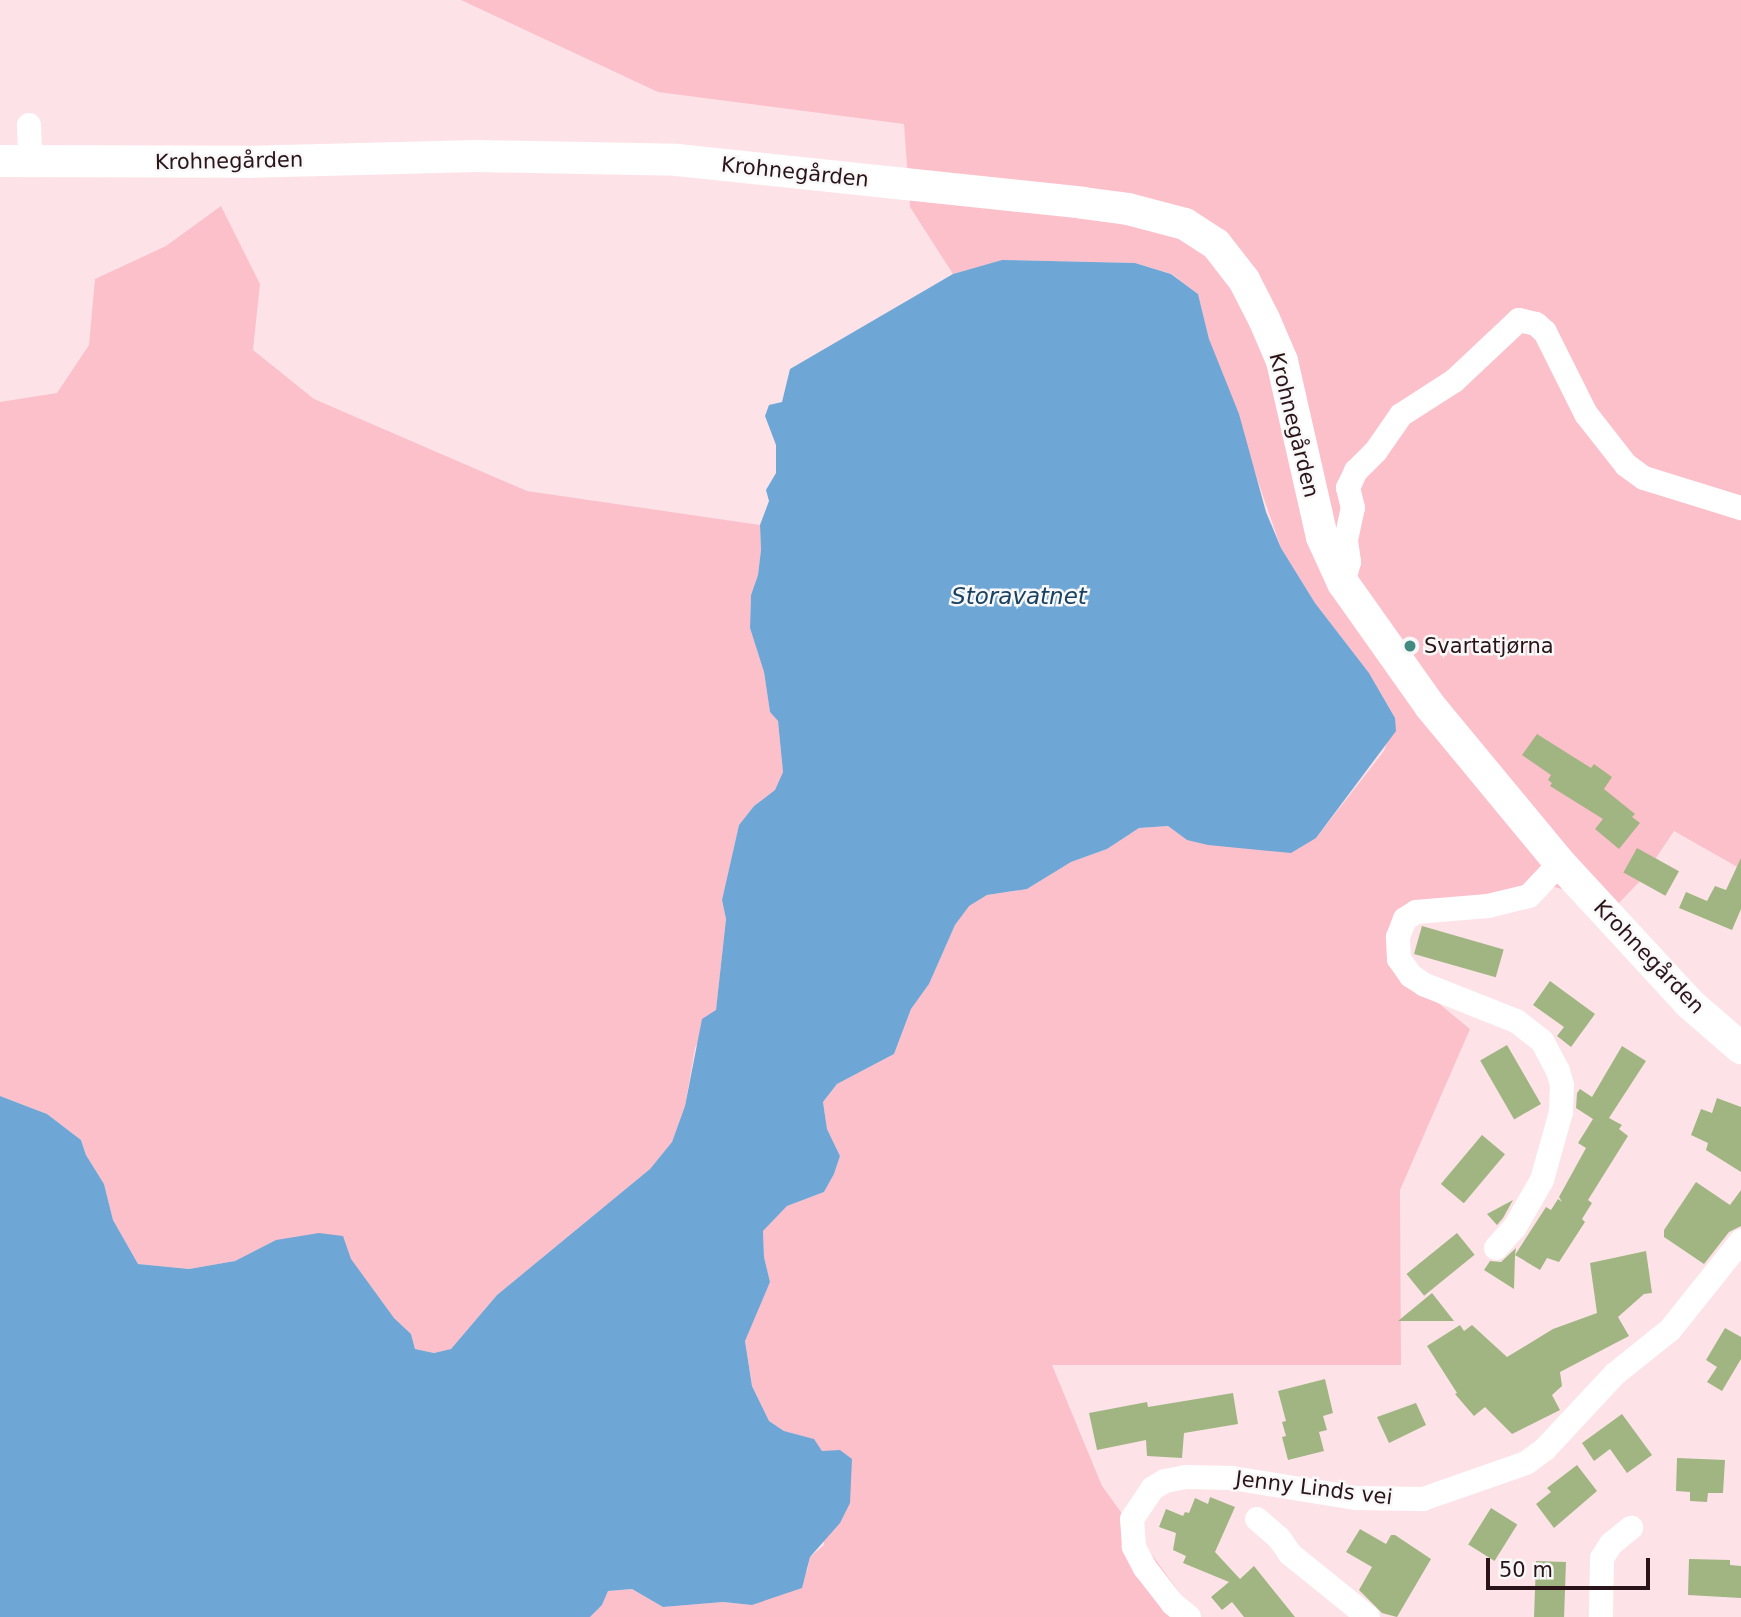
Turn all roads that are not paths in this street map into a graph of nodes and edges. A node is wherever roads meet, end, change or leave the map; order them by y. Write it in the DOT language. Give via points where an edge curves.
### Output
graph roads {
  1 [pos="29,125"];
  2 [pos="15,162"];
  3 [pos="1741,508"];
  4 [pos="1343,583"];
  5 [pos="1560,863"];
  6 [pos="1741,1048"];
  7 [pos="1741,1241"];
  8 [pos="1496,1248"];
  9 [pos="1257,1519"];
  10 [pos="1631,1528"];
  11 [pos="1189,1617"];
  12 [pos="1368,1617"];
  13 [pos="1601,1617"];
  1 -- 2 [label="street"];
  2 -- 4 [label="main road, Krohnegården" via="476,156 677,160 1083,203 1172,219 1216,244 1244,280 1264,319 1282,361 1322,537"];
  3 -- 4 [label="street, Krohnegården" via="1644,478 1626,466 1586,414 1545,332 1519,320 1454,381 1401,415 1376,452 1356,471 1348,488 1353,508"];
  4 -- 5 [label="main road, Krohnegården" via="1430,706"];
  5 -- 6 [label="main road, Krohnegården" via="1670,983"];
  5 -- 8 [label="street" via="1529,896 1488,906 1416,912 1405,919 1398,937 1399,959 1411,976 1516,1021 1542,1041 1558,1071 1561,1112 1542,1180 1515,1227"];
  7 -- 11 [label="street, Jenny Linds vei" via="1670,1330 1615,1374 1545,1449 1525,1463 1423,1499 1356,1498 1232,1478 1185,1477 1153,1488 1132,1519 1134,1547 1173,1604"];
  9 -- 12 [label="street" via="1290,1555"];
  10 -- 13 [label="street" via="1602,1558"];
}
